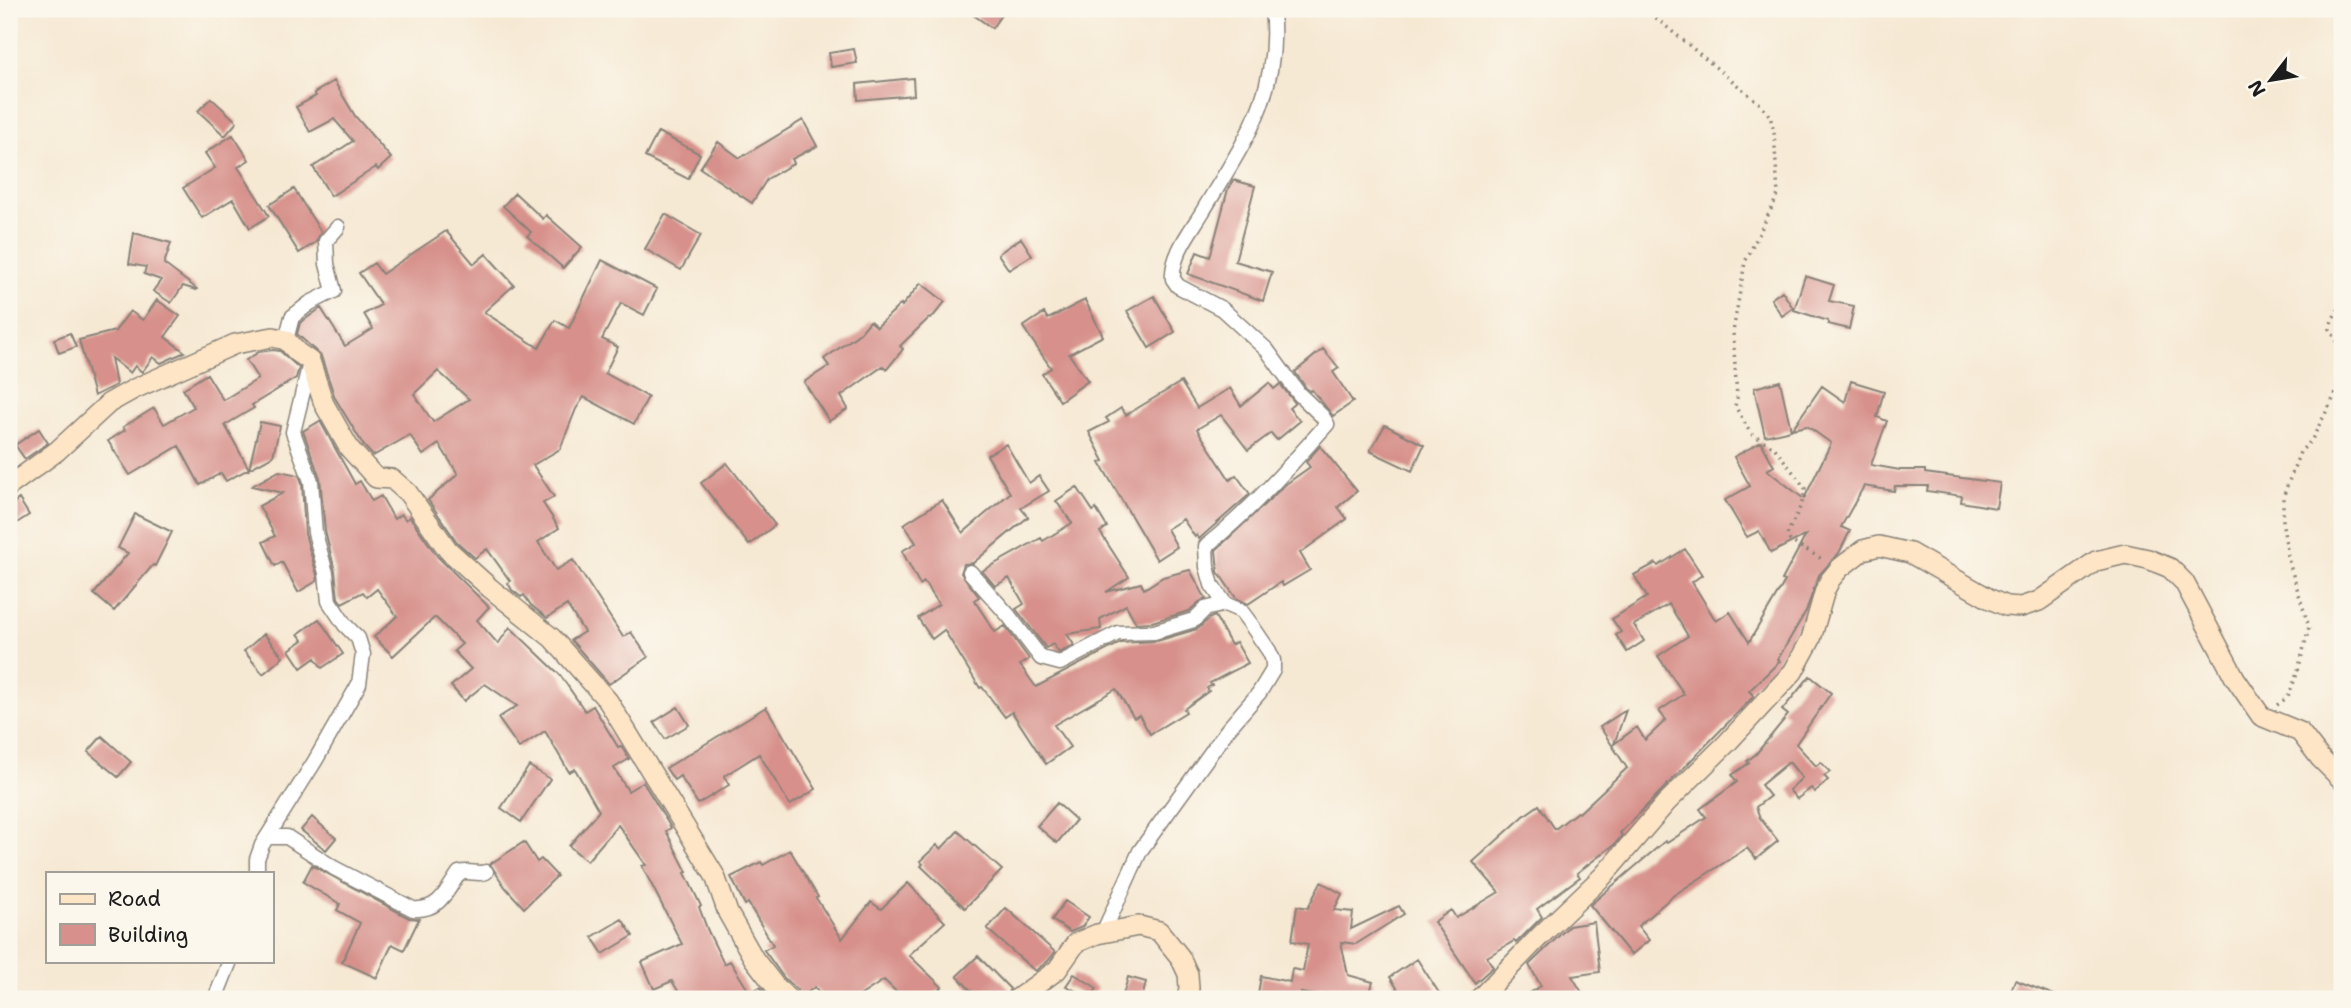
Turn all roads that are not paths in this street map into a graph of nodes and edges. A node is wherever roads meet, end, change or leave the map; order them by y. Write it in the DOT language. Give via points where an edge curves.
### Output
graph roads {
  1 [pos="1272,9"];
  2 [pos="338,227"];
  3 [pos="286,340"];
  4 [pos="310,361"];
  5 [pos="9,486"];
  6 [pos="970,572"];
  7 [pos="1225,604"];
  8 [pos="2342,780"];
  9 [pos="267,837"];
  10 [pos="257,872"];
  11 [pos="486,872"];
  12 [pos="1103,933"];
  13 [pos="230,962"];
  14 [pos="215,999"];
  15 [pos="788,999"];
  16 [pos="1017,999"];
  17 [pos="1186,999"];
  18 [pos="1479,999"];
  1 -- 7 [label="street" via="1273,60 1261,106 1183,244 1173,279 1222,309 1267,351 1327,424 1282,475 1206,546 1212,585"];
  2 -- 3 [label="street" via="326,241 334,291 292,317"];
  3 -- 4 [label="street"];
  3 -- 5 [label="street" via="273,337 235,344 134,389 109,403 57,451"];
  4 -- 9 [label="street" via="293,432 311,481 315,533 329,601 358,638 363,654 359,684"];
  4 -- 15 [label="street" via="324,404 349,448 376,478 393,479 408,493 448,550 552,638 608,701 715,876 728,913 754,959"];
  6 -- 7 [label="street" via="1041,658 1060,663 1118,633 1154,632 1194,620 1205,609"];
  7 -- 12 [label="street" via="1241,611 1250,623 1269,651 1273,670 1140,851"];
  8 -- 18 [label="street" via="2300,732 2262,716 2235,678 2184,582 2170,568 2125,554 2096,561 2039,601 2021,607 1990,599 1919,558 1879,546 1863,550 1840,568 1825,590 1811,639 1793,672 1665,803 1603,876"];
  9 -- 10 [label="street" via="257,859"];
  9 -- 11 [label="street" via="287,837 334,868 413,909 424,910 439,902 459,873"];
  12 -- 16 [label="street" via="1076,943 1057,970"];
  12 -- 17 [label="street" via="1139,926 1159,931 1188,974"];
  13 -- 14 [label="street"];
}
